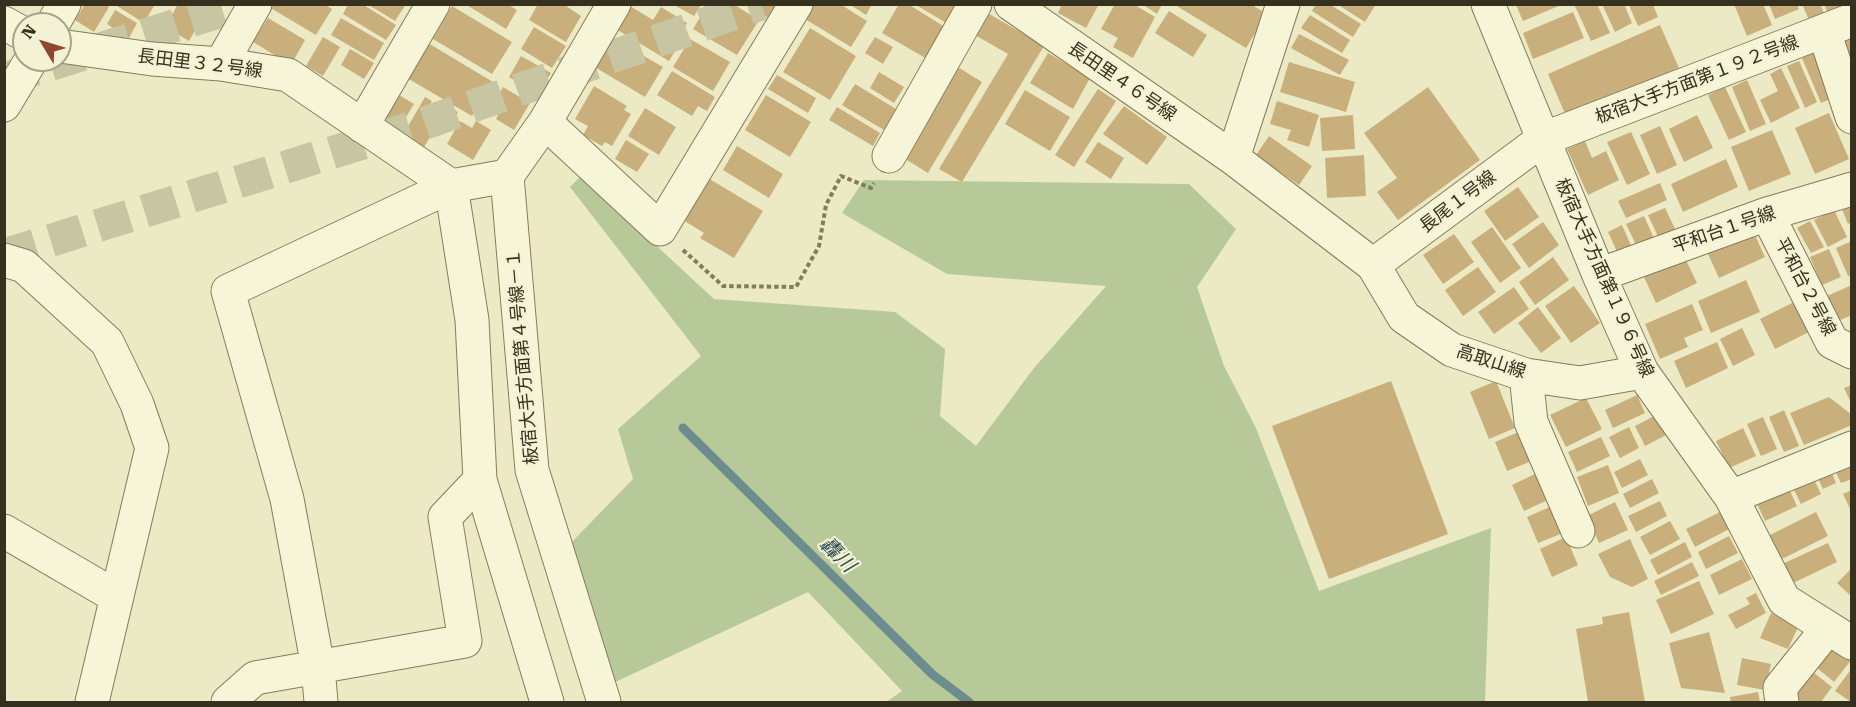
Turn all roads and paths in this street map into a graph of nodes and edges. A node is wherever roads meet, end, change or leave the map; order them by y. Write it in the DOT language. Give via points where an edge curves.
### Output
graph roads {
  1 [pos="255,4"];
  2 [pos="434,4"];
  3 [pos="614,4"];
  4 [pos="796,4"];
  5 [pos="975,4"];
  6 [pos="1283,4"];
  7 [pos="1488,4"];
  8 [pos="1024,8"];
  9 [pos="1838,25"];
  10 [pos="72,48"];
  11 [pos="221,64"];
  12 [pos="24,72"];
  13 [pos="4,105"];
  14 [pos="1851,117"];
  15 [pos="545,122"];
  16 [pos="362,126"];
  17 [pos="1543,139"];
  18 [pos="889,156"];
  19 [pos="1233,158"];
  20 [pos="507,176"];
  21 [pos="451,186"];
  22 [pos="1851,189"];
  23 [pos="1767,214"];
  24 [pos="660,229"];
  25 [pos="4,260"];
  26 [pos="1373,265"];
  27 [pos="1599,275"];
  28 [pos="1851,352"];
  29 [pos="1642,372"];
  30 [pos="1527,375"];
  31 [pos="1851,448"];
  32 [pos="480,480"];
  33 [pos="1731,497"];
  34 [pos="4,531"];
  35 [pos="1578,531"];
  36 [pos="117,597"];
  37 [pos="1840,636"];
  38 [pos="318,667"];
  39 [pos="92,702"];
  40 [pos="228,702"];
  41 [pos="321,702"];
  42 [pos="547,702"];
  43 [pos="604,702"];
  44 [pos="1782,702"];
  1 -- 11 [label="street"];
  2 -- 16 [label="street"];
  3 -- 15 [label="street"];
  4 -- 24 [label="street"];
  5 -- 18 [label="street"];
  6 -- 19 [label="street"];
  7 -- 17 [label="street, 板宿大手方面第１９６号線"];
  8 -- 19 [label="street, 長田里４６号線"];
  9 -- 14 [label="street"];
  9 -- 17 [label="street, 板宿大手方面第１９２号線"];
  10 -- 11 [label="street, 長田里３２号線"];
  11 -- 16 [label="street, 長田里３２号線" via="288,75"];
  12 -- 13 [label="street"];
  15 -- 20 [label="street"];
  15 -- 24 [label="street"];
  16 -- 21 [label="street, 長田里３２号線"];
  17 -- 26 [label="street, 長尾１号線"];
  17 -- 27 [label="street, 板宿大手方面第１９６号線"];
  18 -- 24 [label="path" via="871,188 841,176 826,205 819,246 796,287 723,286"];
  19 -- 26 [label="street, 高取山線"];
  20 -- 21 [label="street"];
  20 -- 43 [label="street, 板宿大手方面第４号線－１" via="532,470"];
  21 -- 32 [label="street" via="472,320"];
  21 -- 38 [label="street" via="228,291 287,499"];
  22 -- 23 [label="street, 平和台１号線"];
  23 -- 27 [label="street, 平和台１号線"];
  23 -- 28 [label="street, 平和台２号線" via="1832,342"];
  25 -- 36 [label="street" via="24,266 107,342 137,404 152,448"];
  26 -- 30 [label="street, 高取山線" via="1404,317 1452,350"];
  27 -- 29 [label="street, 板宿大手方面第１９６号線"];
  29 -- 30 [label="street, 高取山線" via="1580,383"];
  29 -- 33 [label="street, 板宿大手方面第１９６号線"];
  30 -- 35 [label="street" via="1531,422"];
  31 -- 33 [label="street"];
  32 -- 38 [label="street" via="445,517 465,641"];
  32 -- 42 [label="street"];
  33 -- 37 [label="street, 板宿大手方面第１９６号線" via="1784,600"];
  34 -- 36 [label="street"];
  36 -- 39 [label="street"];
  37 -- 44 [label="street" via="1780,688"];
  38 -- 40 [label="street" via="255,678"];
  38 -- 41 [label="street"];
}
